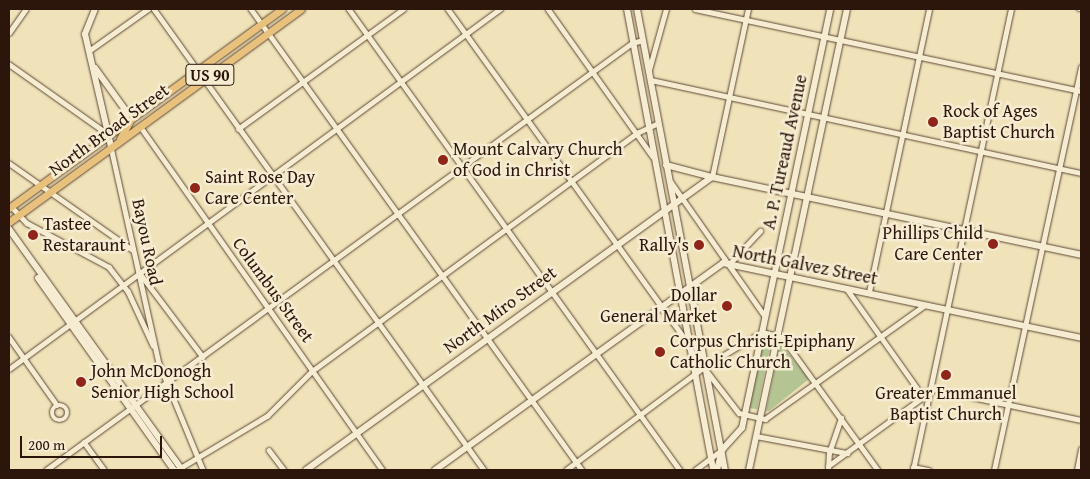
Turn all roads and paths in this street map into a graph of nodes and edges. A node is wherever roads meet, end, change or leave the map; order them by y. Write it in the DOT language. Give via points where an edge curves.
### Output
graph roads {
  1 [pos="26,9"];
  2 [pos="95,9"];
  3 [pos="148,9"];
  4 [pos="154,9"];
  5 [pos="251,9"];
  6 [pos="282,9"];
  7 [pos="301,9"];
  8 [pos="349,9"];
  9 [pos="403,9"];
  10 [pos="448,9"];
  11 [pos="500,9"];
  12 [pos="548,9"];
  13 [pos="627,9"];
  14 [pos="637,9"];
  15 [pos="666,9"];
  16 [pos="695,9"];
  17 [pos="748,9"];
  18 [pos="830,9"];
  19 [pos="847,9"];
  20 [pos="929,9"];
  21 [pos="1011,9"];
  22 [pos="746,20"];
  23 [pos="262,24"];
  24 [pos="9,33"];
  25 [pos="268,33"];
  26 [pos="368,34"];
  27 [pos="466,34"];
  28 [pos="825,36"];
  29 [pos="643,40"];
  30 [pos="840,40"];
  31 [pos="632,43"];
  32 [pos="90,50"];
  33 [pos="920,56"];
  34 [pos="9,64"];
  35 [pos="94,66"];
  36 [pos="1081,67"];
  37 [pos="197,71"];
  38 [pos="594,71"];
  39 [pos="649,71"];
  40 [pos="998,73"];
  41 [pos="203,80"];
  42 [pos="651,80"];
  43 [pos="304,81"];
  44 [pos="401,81"];
  45 [pos="1079,90"];
  46 [pos="728,98"];
  47 [pos="808,115"];
  48 [pos="131,118"];
  49 [pos="529,118"];
  50 [pos="824,118"];
  51 [pos="658,123"];
  52 [pos="140,126"];
  53 [pos="648,126"];
  54 [pos="238,129"];
  55 [pos="336,129"];
  56 [pos="637,133"];
  57 [pos="108,134"];
  58 [pos="902,135"];
  59 [pos="118,141"];
  60 [pos="112,147"];
  61 [pos="982,152"];
  62 [pos="654,158"];
  63 [pos="9,163"];
  64 [pos="666,164"];
  65 [pos="464,166"];
  66 [pos="1060,169"];
  67 [pos="58,172"];
  68 [pos="1081,173"];
  69 [pos="271,176"];
  70 [pos="668,176"];
  71 [pos="712,176"];
  72 [pos="573,180"];
  73 [pos="63,182"];
  74 [pos="39,185"];
  75 [pos="49,192"];
  76 [pos="791,194"];
  77 [pos="681,196"];
  78 [pos="807,197"];
  79 [pos="672,203"];
  80 [pos="10,206"];
  81 [pos="662,210"];
  82 [pos="398,214"];
  83 [pos="886,214"];
  84 [pos="18,215"];
  85 [pos="9,222"];
  86 [pos="206,224"];
  87 [pos="508,228"];
  88 [pos="9,229"];
  89 [pos="965,230"];
  90 [pos="760,231"];
  91 [pos="9,236"];
  92 [pos="618,242"];
  93 [pos="1044,247"];
  94 [pos="133,250"];
  95 [pos="1081,255"];
  96 [pos="333,261"];
  97 [pos="730,263"];
  98 [pos="138,272"];
  99 [pos="775,272"];
  100 [pos="443,275"];
  101 [pos="790,276"];
  102 [pos="123,283"];
  103 [pos="688,285"];
  104 [pos="845,287"];
  105 [pos="553,290"];
  106 [pos="678,292"];
  107 [pos="869,292"];
  108 [pos="926,304"];
  109 [pos="661,305"];
  110 [pos="948,309"];
  111 [pos="268,310"];
  112 [pos="766,316"];
  113 [pos="72,322"];
  114 [pos="378,324"];
  115 [pos="1025,326"];
  116 [pos="762,332"];
  117 [pos="778,335"];
  118 [pos="880,336"];
  119 [pos="9,337"];
  120 [pos="488,338"];
  121 [pos="1081,338"];
  122 [pos="687,341"];
  123 [pos="155,348"];
  124 [pos="597,352"];
  125 [pos="203,357"];
  126 [pos="24,358"];
  127 [pos="704,367"];
  128 [pos="9,369"];
  129 [pos="312,371"];
  130 [pos="695,374"];
  131 [pos="815,382"];
  132 [pos="166,384"];
  133 [pos="422,385"];
  134 [pos="929,393"];
  135 [pos="532,400"];
  136 [pos="57,405"];
  137 [pos="1009,405"];
  138 [pos="133,407"];
  139 [pos="642,414"];
  140 [pos="744,415"];
  141 [pos="760,418"];
  142 [pos="841,418"];
  143 [pos="1081,420"];
  144 [pos="356,434"];
  145 [pos="756,436"];
  146 [pos="84,442"];
  147 [pos="860,444"];
  148 [pos="467,447"];
  149 [pos="832,449"];
  150 [pos="1081,449"];
  151 [pos="269,450"];
  152 [pos="722,450"];
  153 [pos="847,453"];
  154 [pos="197,455"];
  155 [pos="710,459"];
  156 [pos="576,463"];
  157 [pos="828,468"];
  158 [pos="913,469"];
  159 [pos="46,470"];
  160 [pos="104,470"];
  161 [pos="178,470"];
  162 [pos="203,470"];
  163 [pos="284,470"];
  164 [pos="306,470"];
  165 [pos="383,470"];
  166 [pos="435,470"];
  167 [pos="484,470"];
  168 [pos="566,470"];
  169 [pos="582,470"];
  170 [pos="680,470"];
  171 [pos="695,470"];
  172 [pos="713,470"];
  173 [pos="717,470"];
  174 [pos="725,470"];
  175 [pos="748,470"];
  176 [pos="878,470"];
  177 [pos="929,470"];
  178 [pos="994,470"];
  179 [pos="1077,470"];
  1 -- 24 [label="street"];
  2 -- 32 [label="street, Bayou Road" via="85,34"];
  3 -- 32 [label="street"];
  4 -- 37 [label="street"];
  5 -- 23 [label="street"];
  6 -- 23 [label="main road, North Broad Street / US 90"];
  7 -- 25 [label="main road, North Broad Street / US 90"];
  8 -- 26 [label="street"];
  9 -- 26 [label="street"];
  10 -- 27 [label="street"];
  11 -- 27 [label="street"];
  12 -- 38 [label="street"];
  13 -- 31 [label="street"];
  14 -- 29 [label="street"];
  15 -- 39 [label="street"];
  16 -- 22 [label="street"];
  17 -- 22 [label="street"];
  18 -- 28 [label="street, A. P. Tureaud Avenue"];
  19 -- 30 [label="street, A. P. Tureaud Avenue"];
  20 -- 33 [label="street"];
  21 -- 40 [label="street"];
  22 -- 28 [label="street"];
  22 -- 46 [label="street"];
  23 -- 25 [label="street"];
  23 -- 37 [label="main road, North Broad Street / US 90"];
  25 -- 41 [label="main road, North Broad Street / US 90"];
  25 -- 43 [label="street"];
  26 -- 43 [label="street"];
  26 -- 44 [label="street"];
  27 -- 44 [label="street"];
  27 -- 49 [label="street"];
  28 -- 30 [label="street"];
  28 -- 47 [label="street, A. P. Tureaud Avenue"];
  29 -- 31 [label="street"];
  29 -- 39 [label="street"];
  30 -- 33 [label="street"];
  30 -- 50 [label="street, A. P. Tureaud Avenue"];
  31 -- 38 [label="street"];
  31 -- 53 [label="street"];
  32 -- 35 [label="street, Bayou Road"];
  33 -- 40 [label="street"];
  33 -- 58 [label="street"];
  34 -- 57 [label="street"];
  35 -- 48 [label="street"];
  35 -- 57 [label="street, Bayou Road"];
  36 -- 45 [label="street"];
  37 -- 41 [label="street"];
  37 -- 48 [label="main road, North Broad Street / US 90"];
  38 -- 49 [label="street"];
  38 -- 56 [label="street"];
  39 -- 42 [label="street"];
  40 -- 45 [label="street"];
  40 -- 61 [label="street"];
  41 -- 52 [label="main road, North Broad Street / US 90"];
  41 -- 54 [label="street"];
  42 -- 46 [label="street"];
  42 -- 51 [label="street"];
  43 -- 54 [label="street"];
  43 -- 55 [label="street"];
  44 -- 55 [label="street"];
  44 -- 65 [label="street"];
  45 -- 66 [label="street"];
  46 -- 47 [label="street"];
  46 -- 71 [label="street"];
  47 -- 50 [label="street"];
  47 -- 76 [label="street, A. P. Tureaud Avenue"];
  48 -- 57 [label="main road, North Broad Street / US 90"];
  48 -- 59 [label="main road"];
  49 -- 65 [label="street"];
  49 -- 72 [label="street"];
  50 -- 58 [label="street"];
  50 -- 78 [label="street, A. P. Tureaud Avenue"];
  51 -- 53 [label="street"];
  51 -- 64 [label="street"];
  52 -- 59 [label="main road, North Broad Street / US 90"];
  52 -- 86 [label="street, Columbus Street"];
  53 -- 56 [label="street"];
  53 -- 62 [label="street"];
  54 -- 69 [label="street"];
  55 -- 69 [label="street"];
  55 -- 82 [label="street"];
  56 -- 62 [label="street"];
  56 -- 72 [label="street"];
  57 -- 60 [label="street, Bayou Road"];
  57 -- 67 [label="main road, North Broad Street / US 90"];
  58 -- 61 [label="street"];
  58 -- 83 [label="street"];
  59 -- 60 [label="main road, North Broad Street / US 90"];
  60 -- 73 [label="main road, North Broad Street / US 90"];
  60 -- 94 [label="street, Bayou Road"];
  61 -- 66 [label="street"];
  61 -- 89 [label="street"];
  62 -- 81 [label="street"];
  63 -- 74 [label="street"];
  64 -- 70 [label="street"];
  64 -- 71 [label="street"];
  65 -- 82 [label="street"];
  65 -- 87 [label="street"];
  66 -- 68 [label="street"];
  66 -- 93 [label="street"];
  67 -- 73 [label="main road"];
  67 -- 74 [label="main road, North Broad Street / US 90"];
  69 -- 86 [label="street"];
  69 -- 96 [label="street"];
  70 -- 77 [label="street"];
  70 -- 79 [label="street"];
  71 -- 76 [label="street"];
  71 -- 77 [label="street, North Miro Street"];
  72 -- 87 [label="street"];
  72 -- 92 [label="street"];
  73 -- 75 [label="main road, North Broad Street / US 90"];
  74 -- 75 [label="street"];
  74 -- 80 [label="main road, North Broad Street / US 90"];
  75 -- 84 [label="main road, North Broad Street / US 90"];
  75 -- 94 [label="street"];
  76 -- 78 [label="street"];
  76 -- 99 [label="street, A. P. Tureaud Avenue"];
  77 -- 79 [label="street, North Miro Street"];
  77 -- 97 [label="street"];
  78 -- 83 [label="street"];
  78 -- 101 [label="street, A. P. Tureaud Avenue"];
  79 -- 81 [label="street, North Miro Street"];
  79 -- 103 [label="street"];
  80 -- 84 [label="street"];
  81 -- 92 [label="street, North Miro Street"];
  81 -- 106 [label="street"];
  82 -- 96 [label="street"];
  82 -- 100 [label="street"];
  83 -- 89 [label="street"];
  83 -- 107 [label="street"];
  84 -- 85 [label="main road, North Broad Street / US 90"];
  84 -- 102 [label="street" via="100,260"];
  86 -- 98 [label="street"];
  86 -- 111 [label="street, Columbus Street"];
  87 -- 100 [label="street"];
  87 -- 105 [label="street"];
  88 -- 113 [label="street"];
  89 -- 93 [label="street"];
  89 -- 110 [label="street"];
  90 -- 97 [label="street"];
  91 -- 113 [label="street"];
  92 -- 105 [label="street, North Miro Street"];
  92 -- 109 [label="street"];
  93 -- 95 [label="street"];
  93 -- 115 [label="street"];
  94 -- 98 [label="street, Bayou Road"];
  96 -- 111 [label="street"];
  96 -- 114 [label="street"];
  97 -- 99 [label="street, North Galvez Street"];
  97 -- 103 [label="street, North Galvez Street" via="715,266"];
  97 -- 112 [label="street"];
  98 -- 102 [label="street"];
  98 -- 123 [label="street, Bayou Road"];
  98 -- 125 [label="street"];
  99 -- 101 [label="street, North Galvez Street"];
  99 -- 112 [label="street, A. P. Tureaud Avenue"];
  100 -- 114 [label="street"];
  100 -- 120 [label="street"];
  101 -- 104 [label="street, North Galvez Street"];
  101 -- 117 [label="street, A. P. Tureaud Avenue"];
  102 -- 113 [label="street"];
  102 -- 123 [label="street"];
  103 -- 106 [label="street, North Galvez Street"];
  103 -- 127 [label="street"];
  104 -- 107 [label="street, North Galvez Street"];
  104 -- 118 [label="street"];
  105 -- 120 [label="street, North Miro Street"];
  105 -- 124 [label="street"];
  106 -- 109 [label="street, North Galvez Street"];
  106 -- 122 [label="street"];
  107 -- 108 [label="street, North Galvez Street"];
  108 -- 110 [label="street, North Galvez Street"];
  108 -- 118 [label="street"];
  109 -- 122 [label="street"];
  109 -- 124 [label="street, North Galvez Street"];
  110 -- 115 [label="street, North Galvez Street"];
  110 -- 134 [label="street"];
  111 -- 125 [label="street"];
  111 -- 129 [label="street, Columbus Street"];
  112 -- 116 [label="street, A. P. Tureaud Avenue"];
  113 -- 126 [label="street"];
  113 -- 138 [label="street"];
  114 -- 129 [label="street"];
  114 -- 133 [label="street"];
  115 -- 121 [label="street, North Galvez Street"];
  115 -- 137 [label="street"];
  116 -- 117 [label="street"];
  116 -- 127 [label="street"];
  116 -- 140 [label="street, A. P. Tureaud Avenue"];
  117 -- 131 [label="street"];
  117 -- 141 [label="street, A. P. Tureaud Avenue"];
  118 -- 131 [label="street"];
  118 -- 134 [label="street" via="920,392"];
  119 -- 126 [label="street"];
  120 -- 133 [label="street, North Miro Street"];
  120 -- 135 [label="street"];
  122 -- 130 [label="street"];
  123 -- 132 [label="street, Bayou Road"];
  124 -- 135 [label="street, North Galvez Street"];
  124 -- 139 [label="street"];
  125 -- 132 [label="street"];
  126 -- 128 [label="street"];
  126 -- 136 [label="street"];
  127 -- 130 [label="street"];
  127 -- 140 [label="street"];
  127 -- 152 [label="street"];
  129 -- 144 [label="street, Columbus Street"];
  129 -- 154 [label="street" via="267,416"];
  130 -- 139 [label="street"];
  130 -- 155 [label="street"];
  131 -- 141 [label="street"];
  131 -- 142 [label="street"];
  132 -- 138 [label="street"];
  132 -- 154 [label="street, Bayou Road"];
  133 -- 144 [label="street, North Miro Street"];
  133 -- 148 [label="street"];
  134 -- 137 [label="street" via="934,389"];
  134 -- 147 [label="street"];
  134 -- 158 [label="street"];
  135 -- 148 [label="street, North Galvez Street"];
  135 -- 156 [label="street"];
  137 -- 143 [label="street"];
  137 -- 178 [label="street"];
  138 -- 146 [label="street"];
  138 -- 161 [label="street"];
  139 -- 156 [label="street"];
  139 -- 170 [label="street"];
  140 -- 141 [label="street"];
  140 -- 152 [label="street, A. P. Tureaud Avenue" via="736,438"];
  141 -- 145 [label="street, A. P. Tureaud Avenue"];
  142 -- 147 [label="street"];
  142 -- 149 [label="street"];
  144 -- 164 [label="street, North Miro Street"];
  144 -- 165 [label="street, Columbus Street"];
  145 -- 149 [label="street"];
  145 -- 175 [label="street, A. P. Tureaud Avenue"];
  146 -- 159 [label="street"];
  146 -- 160 [label="street"];
  147 -- 153 [label="street"];
  147 -- 176 [label="street"];
  148 -- 166 [label="street, North Galvez Street"];
  148 -- 167 [label="street"];
  149 -- 153 [label="street"];
  149 -- 157 [label="street"];
  150 -- 179 [label="street"];
  151 -- 163 [label="street"];
  152 -- 155 [label="street"];
  152 -- 173 [label="street, A. P. Tureaud Avenue"];
  152 -- 174 [label="street"];
  153 -- 157 [label="street"];
  154 -- 161 [label="street"];
  154 -- 162 [label="street, Bayou Road"];
  155 -- 171 [label="street"];
  155 -- 172 [label="street"];
  156 -- 168 [label="street"];
  156 -- 169 [label="street"];
  158 -- 177 [label="street"];
}
